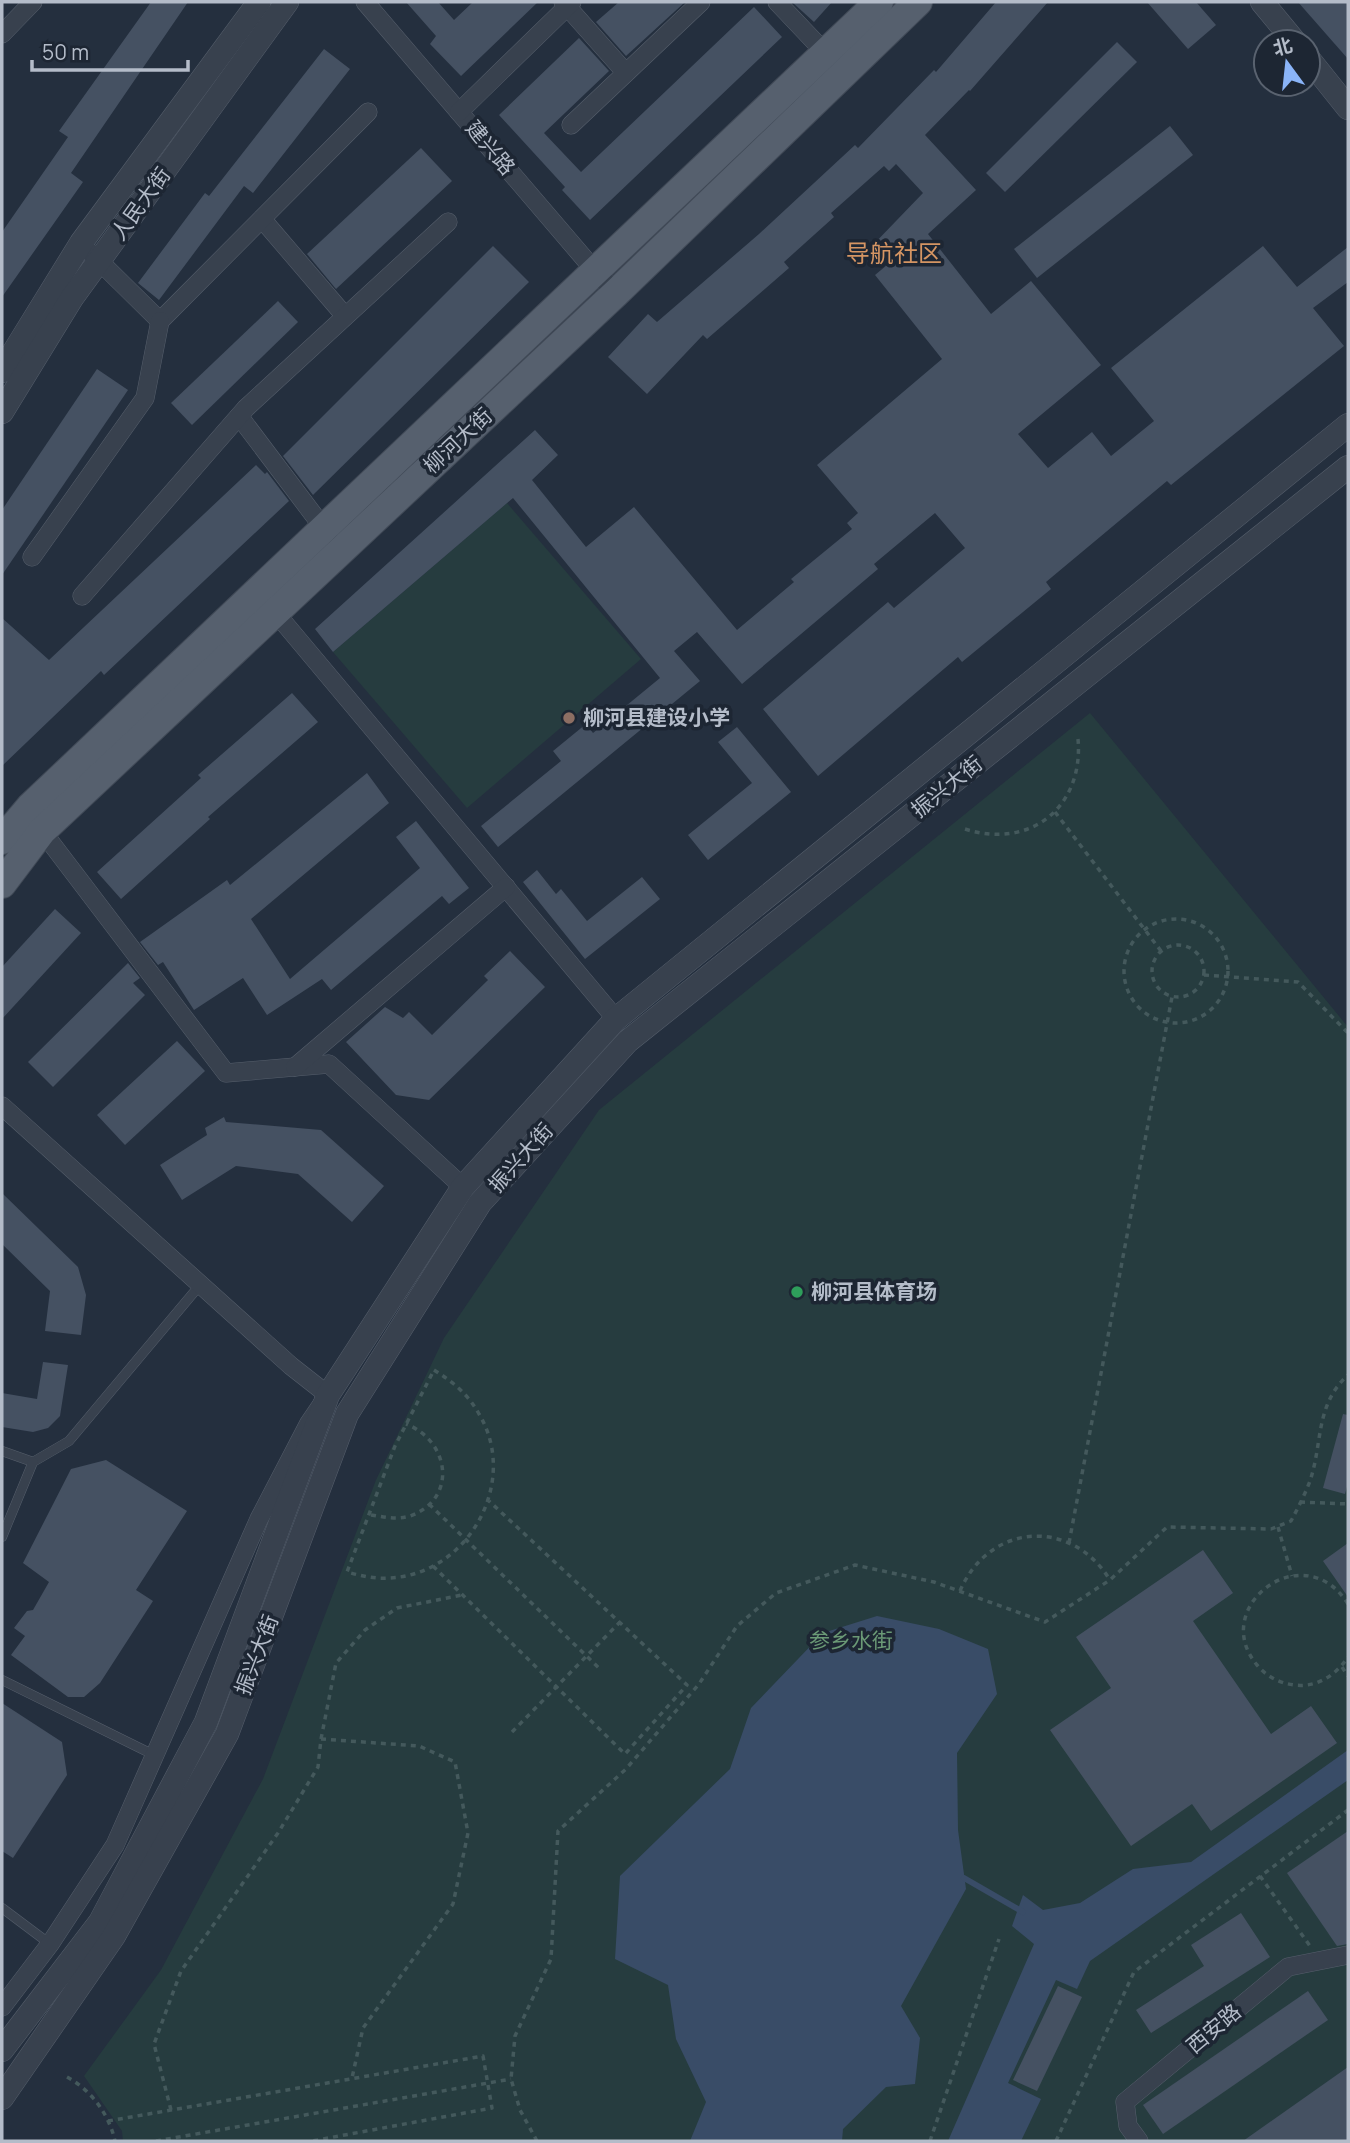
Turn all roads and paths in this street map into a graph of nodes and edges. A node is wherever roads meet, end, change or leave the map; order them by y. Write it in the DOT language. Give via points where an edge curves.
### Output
graph roads {
  1 [pos="33,2"];
  2 [pos="259,2"];
  3 [pos="287,2"];
  4 [pos="365,2"];
  5 [pos="701,2"];
  6 [pos="777,2"];
  7 [pos="879,2"];
  8 [pos="918,2"];
  9 [pos="1262,2"];
  10 [pos="568,3"];
  11 [pos="1283,28"];
  12 [pos="2,34"];
  13 [pos="835,62"];
  14 [pos="626,73"];
  15 [pos="1322,76"];
  16 [pos="1348,108"];
  17 [pos="368,112"];
  18 [pos="459,112"];
  19 [pos="571,125"];
  20 [pos="261,219"];
  21 [pos="448,222"];
  22 [pos="81,243"];
  23 [pos="100,261"];
  24 [pos="595,271"];
  25 [pos="616,293"];
  26 [pos="345,316"];
  27 [pos="160,321"];
  28 [pos="2,371"];
  29 [pos="2,412"];
  30 [pos="239,416"];
  31 [pos="1348,425"];
  32 [pos="1348,467"];
  33 [pos="333,540"];
  34 [pos="32,557"];
  35 [pos="82,596"];
  36 [pos="275,612"];
  37 [pos="1078,739"];
  38 [pos="1055,812"];
  39 [pos="965,829"];
  40 [pos="42,831"];
  41 [pos="2,841"];
  42 [pos="2,884"];
  43 [pos="506,887"];
  44 [pos="1144,929"];
  45 [pos="1161,951"];
  46 [pos="1204,975"];
  47 [pos="1228,977"];
  48 [pos="1172,997"];
  49 [pos="616,1019"];
  50 [pos="1168,1023"];
  51 [pos="1348,1033"];
  52 [pos="295,1067"];
  53 [pos="2,1106"];
  54 [pos="463,1187"];
  55 [pos="200,1285"];
  56 [pos="1348,1375"];
  57 [pos="328,1395"];
  58 [pos="406,1424"];
  59 [pos="2,1451"];
  60 [pos="33,1462"];
  61 [pos="489,1501"];
  62 [pos="1300,1502"];
  63 [pos="429,1504"];
  64 [pos="1348,1504"];
  65 [pos="370,1515"];
  66 [pos="1278,1527"];
  67 [pos="2,1537"];
  68 [pos="468,1539"];
  69 [pos="1069,1543"];
  70 [pos="433,1566"];
  71 [pos="1292,1576"];
  72 [pos="1110,1580"];
  73 [pos="960,1591"];
  74 [pos="462,1595"];
  75 [pos="1348,1604"];
  76 [pos="620,1622"];
  77 [pos="587,1656"];
  78 [pos="1348,1657"];
  79 [pos="1342,1667"];
  80 [pos="601,1670"];
  81 [pos="1348,1676"];
  82 [pos="2,1679"];
  83 [pos="556,1687"];
  84 [pos="512,1732"];
  85 [pos="321,1739"];
  86 [pos="156,1756"];
  87 [pos="1348,1810"];
  88 [pos="1260,1876"];
  89 [pos="2,1908"];
  90 [pos="999,1940"];
  91 [pos="50,1944"];
  92 [pos="1317,1955"];
  93 [pos="1348,1955"];
  94 [pos="2,2007"];
  95 [pos="2,2050"];
  96 [pos="67,2077"];
  97 [pos="352,2078"];
  98 [pos="511,2080"];
  99 [pos="488,2083"];
  100 [pos="2,2098"];
  101 [pos="171,2110"];
  102 [pos="108,2121"];
  103 [pos="115,2141"];
  104 [pos="156,2141"];
  105 [pos="312,2141"];
  106 [pos="537,2141"];
  107 [pos="930,2141"];
  108 [pos="1056,2141"];
  109 [pos="1139,2141"];
  1 -- 12 [label="street"];
  2 -- 22 [label="street, 人民大街"];
  3 -- 23 [label="street, 人民大街"];
  4 -- 18 [label="street, 建兴路"];
  5 -- 14 [label="street"];
  6 -- 13 [label="street"];
  7 -- 13 [label="main road, 柳河大街"];
  8 -- 13 [label="main road, 柳河大街"];
  9 -- 11 [label="street"];
  10 -- 14 [label="street"];
  10 -- 18 [label="street"];
  13 -- 24 [label="main road, 柳河大街"];
  13 -- 25 [label="main road, 柳河大街"];
  14 -- 19 [label="street"];
  15 -- 16 [label="street"];
  17 -- 20 [label="street"];
  18 -- 24 [label="street, 建兴路"];
  20 -- 26 [label="street"];
  20 -- 27 [label="street"];
  21 -- 26 [label="street"];
  22 -- 23 [label="street"];
  22 -- 28 [label="street, 人民大街"];
  23 -- 27 [label="street"];
  23 -- 29 [label="street, 人民大街"];
  24 -- 25 [label="street, 建兴路"];
  24 -- 33 [label="main road, 柳河大街"];
  25 -- 33 [label="main road, 柳河大街"];
  26 -- 30 [label="street"];
  27 -- 34 [label="street" via="145,398"];
  30 -- 33 [label="street"];
  30 -- 35 [label="street"];
  31 -- 49 [label="street, 振兴大街"];
  32 -- 100 [label="street, 振兴大街" via="628,1041 480,1203 347,1414 227,1734 114,1936"];
  33 -- 36 [label="main road, 柳河大街"];
  33 -- 41 [label="main road, 柳河大街" via="30,807"];
  36 -- 40 [label="main road, 柳河大街"];
  36 -- 43 [label="street"];
  37 -- 38 [label="path" via="1073,786"];
  38 -- 39 [label="path" via="1013,834"];
  38 -- 44 [label="path"];
  40 -- 42 [label="main road, 柳河大街"];
  40 -- 52 [label="street" via="226,1073"];
  43 -- 49 [label="street"];
  43 -- 52 [label="street"];
  44 -- 45 [label="path"];
  44 -- 47 [label="path" via="1180,918 1206,928 1224,949"];
  44 -- 50 [label="path" via="1126,956 1126,988 1146,1014"];
  45 -- 46 [label="path" via="1170,946 1191,948 1199,955"];
  45 -- 48 [label="path" via="1154,958 1152,978"];
  46 -- 47 [label="path"];
  46 -- 48 [label="path" via="1192,993"];
  47 -- 50 [label="path" via="1220,999 1203,1016"];
  47 -- 51 [label="path" via="1298,982"];
  48 -- 50 [label="path"];
  49 -- 54 [label="street, 振兴大街"];
  50 -- 69 [label="path"];
  52 -- 54 [label="street" via="329,1064"];
  53 -- 55 [label="street"];
  54 -- 57 [label="street, 振兴大街"];
  55 -- 57 [label="street"];
  55 -- 60 [label="lane" via="69,1441"];
  56 -- 62 [label="path" via="1334,1387 1325,1408 1310,1480"];
  57 -- 86 [label="street" via="259,1519"];
  57 -- 95 [label="street, 振兴大街" via="206,1722 100,1922"];
  58 -- 61 [label="path" via="434,1370 452,1382 481,1415 489,1436 493,1457"];
  58 -- 63 [label="path" via="428,1436 441,1458 441,1482"];
  58 -- 65 [label="path"];
  59 -- 60 [label="lane"];
  60 -- 67 [label="lane"];
  61 -- 68 [label="path"];
  61 -- 76 [label="path"];
  62 -- 64 [label="path"];
  62 -- 66 [label="path" via="1292,1521"];
  63 -- 65 [label="path" via="407,1517"];
  63 -- 68 [label="path"];
  65 -- 70 [label="path" via="347,1572 391,1578"];
  66 -- 71 [label="path"];
  66 -- 72 [label="path" via="1167,1527"];
  68 -- 70 [label="path"];
  68 -- 77 [label="path"];
  69 -- 72 [label="path" via="1095,1560"];
  69 -- 73 [label="path" via="1038,1536 1001,1544 980,1559"];
  70 -- 74 [label="path"];
  71 -- 75 [label="path" via="1323,1580"];
  71 -- 79 [label="path" via="1264,1588 1250,1606 1244,1629 1249,1653 1273,1679 1296,1686 1321,1681"];
  72 -- 73 [label="path" via="1045,1622"];
  73 -- 98 [label="path" via="855,1565 776,1593 737,1626 699,1685 626,1769 558,1830 551,1959 515,2036"];
  74 -- 83 [label="path"];
  74 -- 85 [label="path" via="397,1608 365,1630 336,1663"];
  76 -- 77 [label="path"];
  76 -- 83 [label="path" via="687,1685 625,1754"];
  77 -- 80 [label="path"];
  77 -- 83 [label="path"];
  78 -- 79 [label="path"];
  79 -- 81 [label="path"];
  82 -- 86 [label="lane"];
  83 -- 84 [label="path"];
  85 -- 97 [label="path" via="419,1746 454,1762 468,1833 453,1904 363,2028"];
  85 -- 101 [label="path" via="318,1767 278,1833 181,1971 154,2044"];
  86 -- 91 [label="street" via="115,1845"];
  87 -- 88 [label="path"];
  88 -- 92 [label="path"];
  88 -- 108 [label="path" via="1134,1972"];
  89 -- 91 [label="lane"];
  90 -- 107 [label="path"];
  91 -- 94 [label="street"];
  93 -- 109 [label="street, 西安路" via="1288,1967 1125,2102 1128,2126"];
  96 -- 102 [label="path" via="87,2092"];
  97 -- 99 [label="path" via="483,2056"];
  97 -- 101 [label="path"];
  98 -- 99 [label="path"];
  98 -- 106 [label="path"];
  99 -- 104 [label="path"];
  99 -- 105 [label="path" via="492,2108"];
  101 -- 102 [label="path"];
  102 -- 103 [label="path"];
}
